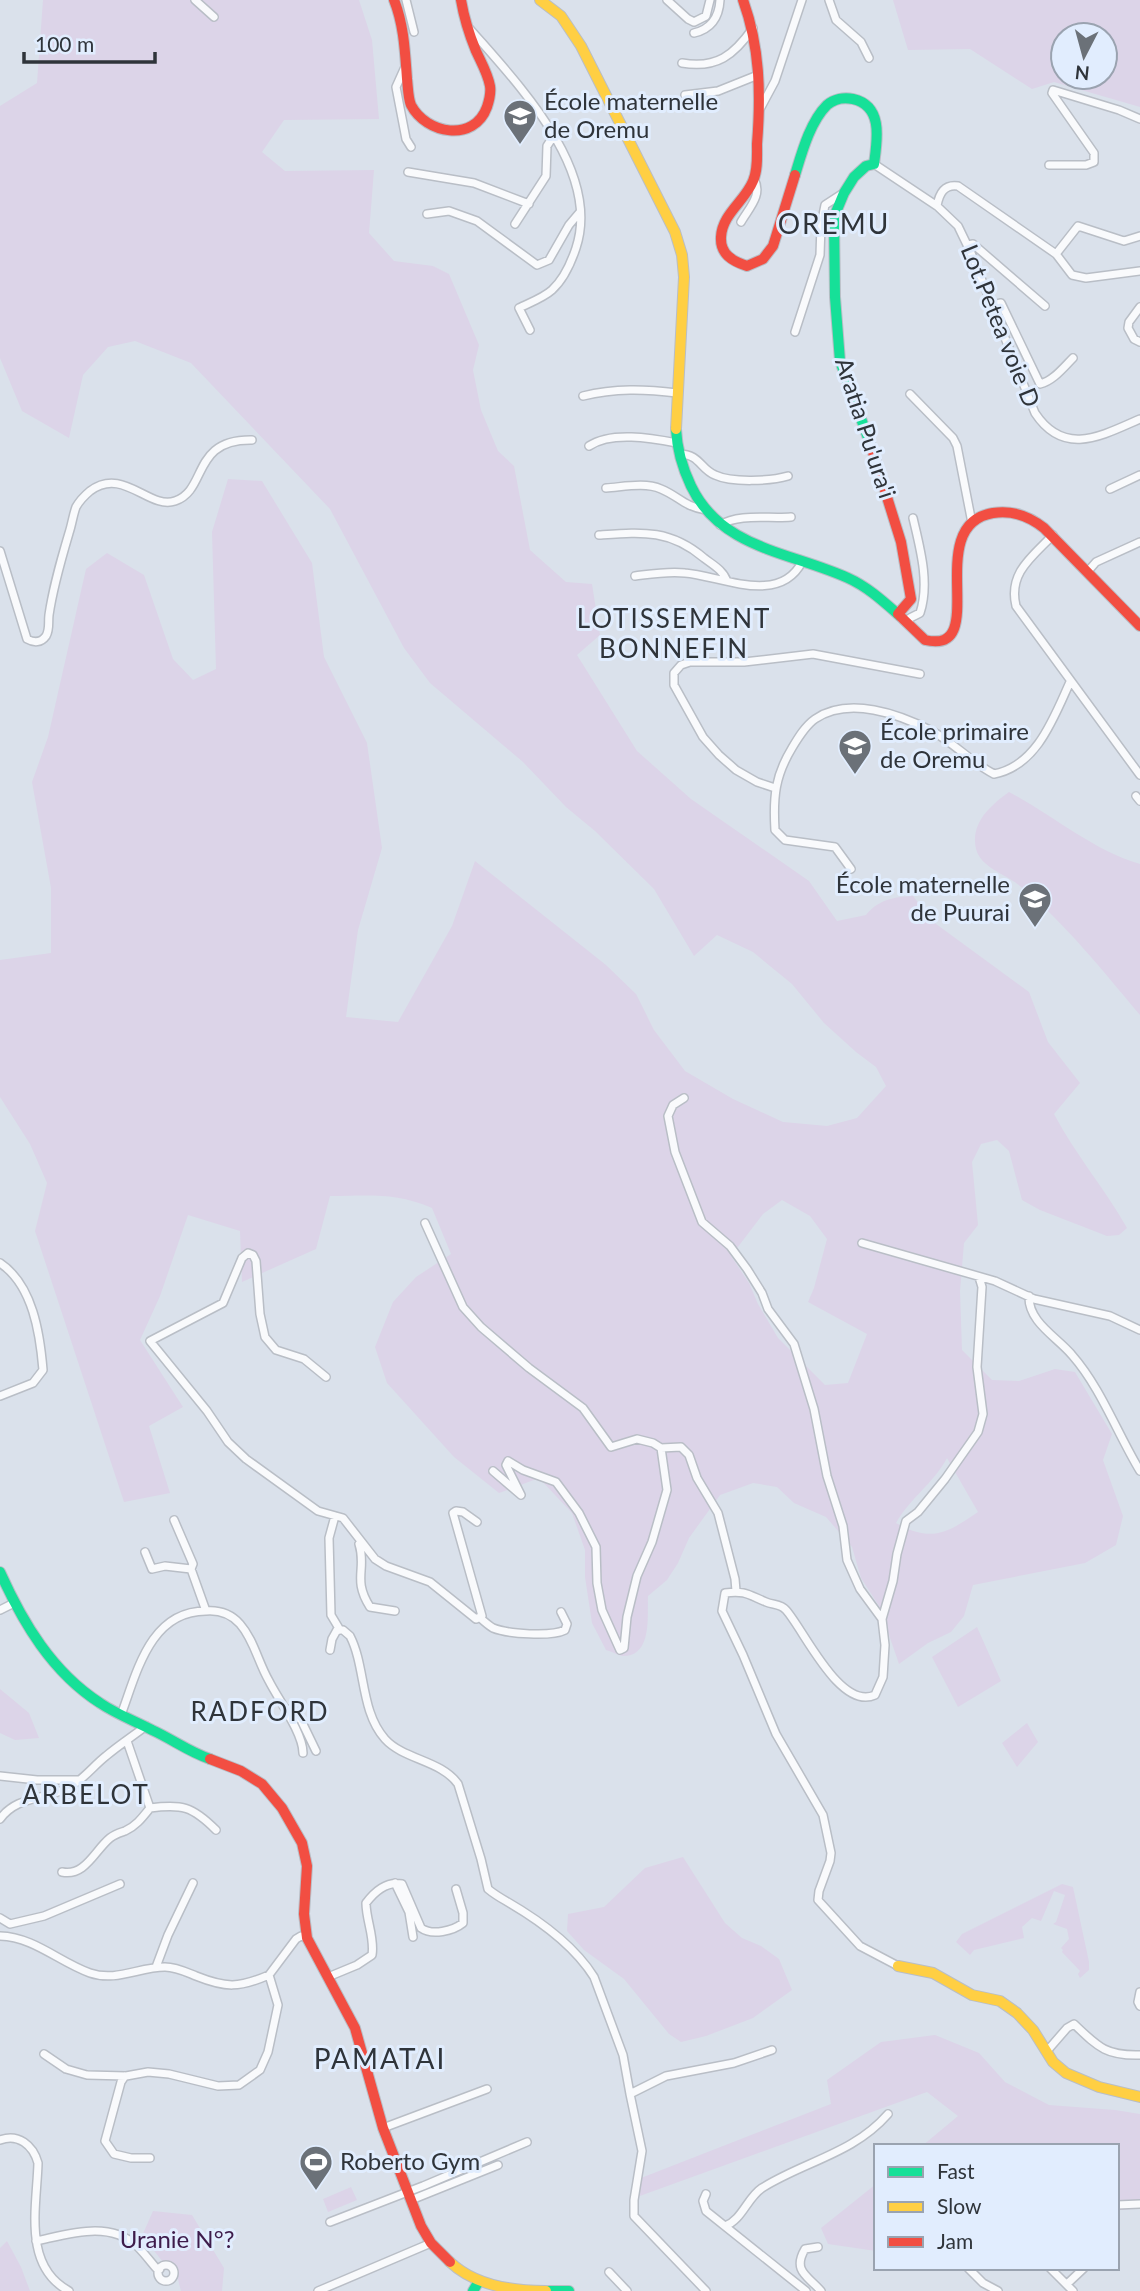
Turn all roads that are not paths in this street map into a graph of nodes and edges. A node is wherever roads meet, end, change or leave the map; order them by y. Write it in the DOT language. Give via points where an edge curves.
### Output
graph roads {
  1 [pos="195,0"];
  2 [pos="394,0"];
  3 [pos="406,0"];
  4 [pos="461,0"];
  5 [pos="540,0"];
  6 [pos="667,0"];
  7 [pos="710,0"];
  8 [pos="720,0"];
  9 [pos="802,0"];
  10 [pos="829,0"];
  11 [pos="746,2"];
  12 [pos="214,17"];
  13 [pos="467,26"];
  14 [pos="754,27"];
  15 [pos="414,32"];
  16 [pos="694,33"];
  17 [pos="869,58"];
  18 [pos="682,63"];
  19 [pos="407,64"];
  20 [pos="758,75"];
  21 [pos="685,95"];
  22 [pos="761,109"];
  23 [pos="1140,119"];
  24 [pos="554,135"];
  25 [pos="411,147"];
  26 [pos="874,164"];
  27 [pos="1049,165"];
  28 [pos="408,172"];
  29 [pos="754,179"];
  30 [pos="845,192"];
  31 [pos="529,204"];
  32 [pos="937,206"];
  33 [pos="580,212"];
  34 [pos="428,214"];
  35 [pos="741,222"];
  36 [pos="515,224"];
  37 [pos="1140,236"];
  38 [pos="968,245"];
  39 [pos="1056,254"];
  40 [pos="1140,271"];
  41 [pos="992,305"];
  42 [pos="1045,306"];
  43 [pos="1140,307"];
  44 [pos="530,330"];
  45 [pos="795,332"];
  46 [pos="1140,342"];
  47 [pos="1073,358"];
  48 [pos="677,393"];
  49 [pos="910,394"];
  50 [pos="583,396"];
  51 [pos="1140,419"];
  52 [pos="252,440"];
  53 [pos="589,446"];
  54 [pos="678,449"];
  55 [pos="1140,475"];
  56 [pos="788,476"];
  57 [pos="606,488"];
  58 [pos="1110,489"];
  59 [pos="706,510"];
  60 [pos="791,517"];
  61 [pos="913,518"];
  62 [pos="972,523"];
  63 [pos="720,525"];
  64 [pos="599,535"];
  65 [pos="1053,535"];
  66 [pos="1140,542"];
  67 [pos="0,551"];
  68 [pos="802,562"];
  69 [pos="1088,570"];
  70 [pos="635,576"];
  71 [pos="727,582"];
  72 [pos="898,614"];
  73 [pos="909,625"];
  74 [pos="1140,626"];
  75 [pos="920,674"];
  76 [pos="1070,682"];
  77 [pos="1140,775"];
  78 [pos="775,788"];
  79 [pos="851,869"];
  80 [pos="684,1098"];
  81 [pos="425,1223"];
  82 [pos="862,1242"];
  83 [pos="0,1263"];
  84 [pos="979,1277"];
  85 [pos="1029,1296"];
  86 [pos="1140,1330"];
  87 [pos="326,1377"];
  88 [pos="0,1396"];
  89 [pos="661,1448"];
  90 [pos="493,1471"];
  91 [pos="1140,1471"];
  92 [pos="335,1516"];
  93 [pos="174,1520"];
  94 [pos="477,1522"];
  95 [pos="358,1540"];
  96 [pos="145,1552"];
  97 [pos="191,1569"];
  98 [pos="0,1572"];
  99 [pos="736,1591"];
  100 [pos="14,1603"];
  101 [pos="0,1609"];
  102 [pos="206,1611"];
  103 [pos="395,1611"];
  104 [pos="561,1612"];
  105 [pos="480,1618"];
  106 [pos="882,1619"];
  107 [pos="340,1630"];
  108 [pos="330,1650"];
  109 [pos="283,1705"];
  110 [pos="121,1715"];
  111 [pos="146,1726"];
  112 [pos="127,1741"];
  113 [pos="316,1751"];
  114 [pos="303,1753"];
  115 [pos="0,1776"];
  116 [pos="80,1780"];
  117 [pos="150,1808"];
  118 [pos="0,1819"];
  119 [pos="216,1830"];
  120 [pos="62,1872"];
  121 [pos="192,1882"];
  122 [pos="395,1883"];
  123 [pos="120,1884"];
  124 [pos="456,1889"];
  125 [pos="0,1918"];
  126 [pos="0,1936"];
  127 [pos="413,1937"];
  128 [pos="307,1938"];
  129 [pos="898,1966"];
  130 [pos="156,1968"];
  131 [pos="269,1975"];
  132 [pos="328,1976"];
  133 [pos="1140,1992"];
  134 [pos="1140,2006"];
  135 [pos="772,2050"];
  136 [pos="1047,2051"];
  137 [pos="44,2054"];
  138 [pos="1140,2055"];
  139 [pos="125,2076"];
  140 [pos="487,2089"];
  141 [pos="631,2094"];
  142 [pos="1140,2097"];
  143 [pos="888,2113"];
  144 [pos="383,2128"];
  145 [pos="0,2140"];
  146 [pos="527,2142"];
  147 [pos="150,2158"];
  148 [pos="498,2165"];
  149 [pos="706,2194"];
  150 [pos="409,2196"];
  151 [pos="1140,2204"];
  152 [pos="1119,2205"];
  153 [pos="330,2222"];
  154 [pos="725,2227"];
  155 [pos="36,2241"];
  156 [pos="431,2243"];
  157 [pos="818,2247"];
  158 [pos="160,2269"];
  159 [pos="970,2270"];
  160 [pos="1051,2270"];
  161 [pos="1082,2270"];
  162 [pos="610,2273"];
  163 [pos="167,2281"];
  164 [pos="1067,2284"];
  165 [pos="475,2288"];
  166 [pos="69,2291"];
  167 [pos="170,2291"];
  168 [pos="318,2291"];
  169 [pos="547,2291"];
  170 [pos="569,2291"];
  171 [pos="627,2291"];
  172 [pos="706,2291"];
  173 [pos="806,2291"];
  174 [pos="821,2291"];
  175 [pos="998,2291"];
  176 [pos="1073,2291"];
  1 -- 12 [label="street"];
  2 -- 19 [label="main road"];
  3 -- 15 [label="street"];
  4 -- 13 [label="main road"];
  5 -- 48 [label="main road" via="561,16 581,46 675,232 683,264"];
  6 -- 7 [label="street" via="694,22 706,16"];
  8 -- 16 [label="street" via="713,23"];
  9 -- 22 [label="street"];
  10 -- 17 [label="street" via="836,20 861,42"];
  11 -- 14 [label="main road"];
  13 -- 19 [label="main road" via="491,88 485,113 469,127 446,132 424,123 410,103"];
  13 -- 24 [label="street"];
  14 -- 18 [label="street" via="735,51 714,63"];
  14 -- 20 [label="main road"];
  19 -- 25 [label="street" via="396,87"];
  20 -- 21 [label="street" via="718,91"];
  20 -- 22 [label="main road"];
  22 -- 29 [label="main road"];
  23 -- 27 [label="street" via="1053,90 1094,153 1094,162"];
  24 -- 31 [label="street" via="547,146 546,176"];
  24 -- 33 [label="street" via="573,175"];
  26 -- 29 [label="main road" via="878,125 873,114 852,99 828,104 808,139 773,246 747,266 732,261 723,251 721,236 724,223"];
  26 -- 30 [label="main road, Aratia Pu'ura'i" via="859,171"];
  26 -- 32 [label="street, Lot.Petea voie D"];
  28 -- 31 [label="street" via="474,183"];
  29 -- 35 [label="street" via="757,196"];
  30 -- 45 [label="street" via="825,205 820,255"];
  30 -- 72 [label="main road, Aratia Pu'ura'i" via="834,217 840,361 901,542 911,598"];
  31 -- 36 [label="street"];
  32 -- 38 [label="street, Lot.Petea voie D" via="958,226"];
  32 -- 39 [label="street" via="944,189 958,186"];
  33 -- 34 [label="street" via="549,260 537,265 477,221 449,211"];
  33 -- 44 [label="street" via="581,233 562,279 550,292 519,308"];
  37 -- 39 [label="street" via="1124,241 1078,226"];
  38 -- 41 [label="street, Lot.Petea voie D"];
  38 -- 42 [label="street" via="973,244"];
  39 -- 40 [label="street" via="1072,275 1079,277"];
  41 -- 47 [label="street" via="1001,303 1040,384"];
  41 -- 51 [label="street, Lot.Petea voie D" via="1035,412 1048,429 1060,437 1081,439"];
  43 -- 46 [label="street" via="1128,328"];
  48 -- 50 [label="street" via="606,390"];
  48 -- 54 [label="main road"];
  49 -- 62 [label="street" via="957,446"];
  52 -- 67 [label="street" via="228,442 216,449 186,495 172,503 111,483 99,485 81,499 60,561 49,629 38,642 27,639"];
  53 -- 54 [label="street" via="605,438 656,440"];
  54 -- 56 [label="street" via="715,475 749,480"];
  54 -- 59 [label="main road" via="689,484"];
  55 -- 58 [label="street"];
  57 -- 59 [label="street" via="659,488 688,507"];
  59 -- 63 [label="main road"];
  60 -- 63 [label="street" via="732,519"];
  61 -- 73 [label="street" via="924,602"];
  62 -- 65 [label="main road" via="999,512 1016,512"];
  62 -- 73 [label="main road" via="956,561 958,607 952,637 930,642"];
  63 -- 68 [label="main road" via="759,549"];
  64 -- 71 [label="street" via="668,536 695,550 724,573"];
  65 -- 69 [label="main road"];
  65 -- 76 [label="street" via="1017,576 1013,592 1016,606"];
  66 -- 69 [label="street"];
  68 -- 71 [label="street" via="778,583"];
  68 -- 72 [label="main road" via="858,582"];
  69 -- 74 [label="main road"];
  70 -- 71 [label="street" via="686,573"];
  72 -- 73 [label="main road"];
  75 -- 78 [label="street" via="813,654 681,665 674,673 674,685 703,737 736,770"];
  76 -- 77 [label="street"];
  76 -- 78 [label="street" via="1045,735 1021,761 1002,772 994,774 934,732 906,719 842,709 807,726 783,764"];
  78 -- 79 [label="street" via="779,837 835,847"];
  80 -- 106 [label="street" via="673,1105 668,1116 675,1152 702,1222 747,1269 794,1344 843,1526 847,1560 860,1589"];
  81 -- 89 [label="street" via="463,1307 481,1327 583,1408 611,1447 637,1439"];
  82 -- 84 [label="street"];
  83 -- 88 [label="street" via="17,1278 39,1329 43,1370 33,1383"];
  84 -- 85 [label="street"];
  84 -- 106 [label="street" via="977,1381 983,1414 978,1432 933,1496 906,1521"];
  85 -- 86 [label="street" via="1110,1316"];
  85 -- 91 [label="street" via="1031,1311 1091,1380"];
  87 -- 92 [label="street" via="304,1359 276,1350 265,1337 256,1261 248,1253 223,1303 150,1340 228,1442 317,1511"];
  89 -- 90 [label="street" via="667,1490 652,1542 636,1576 620,1650 602,1610 596,1546 579,1513 556,1482 508,1461 521,1495"];
  89 -- 99 [label="street" via="681,1447 689,1455 718,1513"];
  92 -- 95 [label="street" via="349,1524"];
  92 -- 107 [label="street" via="329,1538 331,1615"];
  93 -- 97 [label="street" via="193,1564"];
  94 -- 105 [label="street" via="463,1512 453,1513"];
  95 -- 103 [label="street" via="362,1552 359,1579 365,1600 370,1608"];
  95 -- 105 [label="street" via="375,1559 430,1582"];
  96 -- 97 [label="street" via="152,1569"];
  97 -- 102 [label="street"];
  98 -- 100 [label="main road"];
  99 -- 106 [label="street" via="785,1609 833,1678 866,1697 875,1695 883,1677"];
  99 -- 129 [label="street" via="725,1594 722,1611 776,1734 816,1800 827,1828 830,1861 818,1900 860,1947"];
  100 -- 101 [label="street"];
  100 -- 110 [label="main road" via="36,1640 67,1676"];
  102 -- 109 [label="street" via="223,1613 238,1622"];
  102 -- 110 [label="street" via="174,1619 158,1630"];
  104 -- 105 [label="street" via="567,1624 557,1633 493,1628"];
  107 -- 108 [label="street"];
  107 -- 141 [label="street" via="354,1643 367,1700 384,1738 452,1775 458,1784 488,1889 578,1954 594,1978 623,2055"];
  109 -- 113 [label="street" via="301,1720"];
  109 -- 114 [label="street"];
  110 -- 111 [label="main road"];
  111 -- 112 [label="street"];
  111 -- 128 [label="main road" via="256,1779 273,1797 305,1851 303,1921"];
  112 -- 116 [label="street"];
  112 -- 117 [label="street"];
  115 -- 116 [label="street"];
  116 -- 118 [label="street" via="63,1790 23,1801"];
  117 -- 119 [label="street" via="182,1805"];
  117 -- 120 [label="street" via="138,1824 104,1842 80,1870"];
  121 -- 130 [label="street"];
  122 -- 124 [label="street" via="402,1884 427,1932 463,1923"];
  122 -- 127 [label="street"];
  122 -- 132 [label="street" via="383,1887 366,1903 372,1955"];
  123 -- 125 [label="street" via="44,1916 10,1924"];
  126 -- 130 [label="street" via="23,1940 100,1975"];
  128 -- 131 [label="street" via="296,1939"];
  128 -- 132 [label="main road"];
  129 -- 136 [label="main road" via="933,1973 972,1995 1000,2001 1033,2030"];
  130 -- 131 [label="street" via="181,1970 232,1986"];
  131 -- 139 [label="street" via="278,2005 264,2065 254,2077 226,2087 148,2072"];
  132 -- 144 [label="main road" via="355,2028"];
  133 -- 134 [label="street"];
  135 -- 141 [label="street" via="734,2063 666,2076"];
  136 -- 138 [label="street" via="1074,2024 1107,2053"];
  136 -- 142 [label="main road" via="1059,2068 1075,2078"];
  137 -- 139 [label="street" via="76,2073"];
  139 -- 147 [label="street" via="105,2141 114,2154"];
  140 -- 144 [label="street"];
  141 -- 172 [label="street" via="642,2151 634,2216"];
  143 -- 154 [label="street" via="848,2147 758,2191 733,2224"];
  144 -- 150 [label="main road"];
  145 -- 155 [label="street" via="15,2138 35,2154"];
  146 -- 150 [label="street"];
  148 -- 150 [label="street"];
  149 -- 154 [label="street" via="706,2211"];
  150 -- 153 [label="street"];
  150 -- 156 [label="main road"];
  151 -- 152 [label="street"];
  154 -- 173 [label="street"];
  155 -- 158 [label="street" via="108,2231 129,2240"];
  155 -- 166 [label="street" via="47,2270"];
  156 -- 165 [label="main road"];
  156 -- 168 [label="street"];
  157 -- 174 [label="street" via="805,2249 799,2266"];
  158 -- 163 [label="street" via="160,2277"];
  158 -- 163 [label="street" via="172,2268 173,2277"];
  159 -- 175 [label="street"];
  160 -- 164 [label="street"];
  161 -- 164 [label="street"];
  162 -- 171 [label="street"];
  163 -- 167 [label="street"];
  164 -- 176 [label="street"];
  165 -- 169 [label="main road"];
  169 -- 170 [label="main road"];
}
